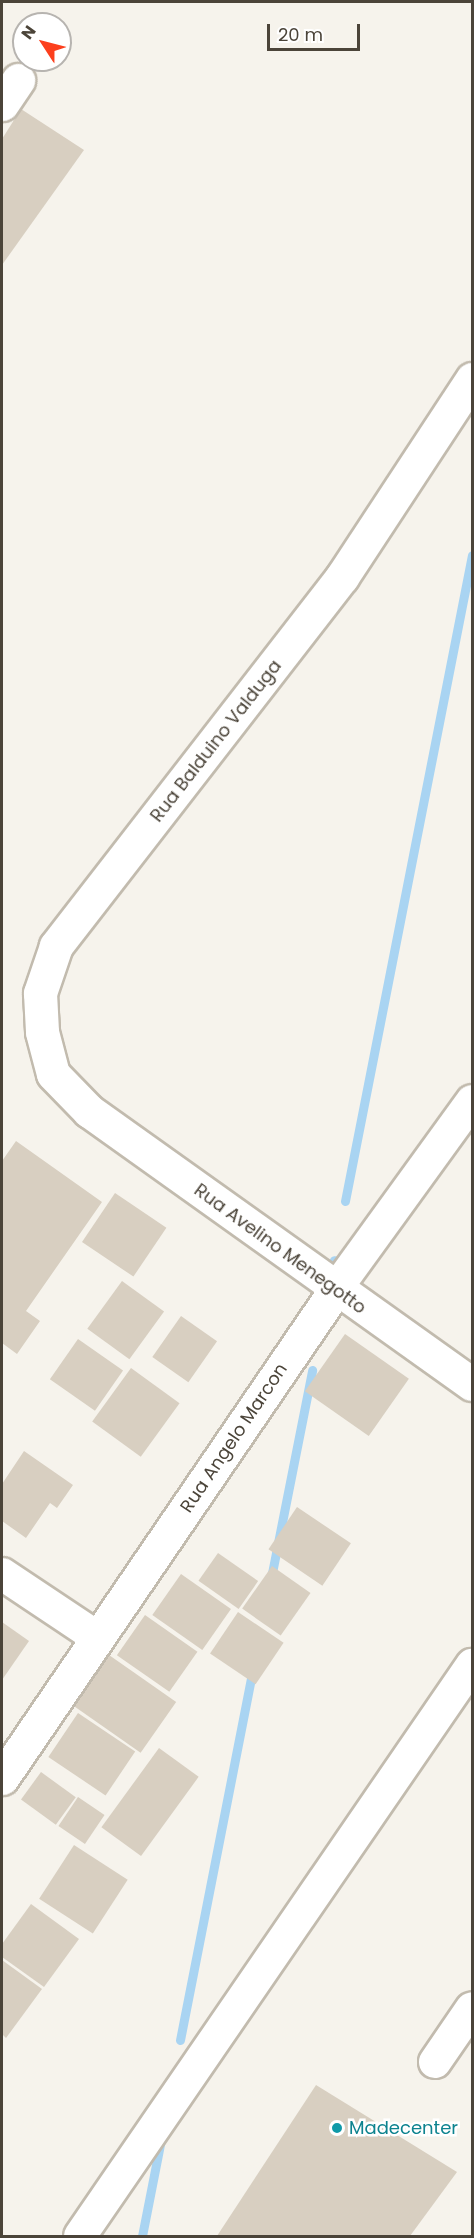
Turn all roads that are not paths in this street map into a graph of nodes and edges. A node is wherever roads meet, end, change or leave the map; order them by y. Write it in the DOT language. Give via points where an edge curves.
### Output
graph roads {
  1 [pos="472,379"];
  2 [pos="472,1101"];
  3 [pos="90,1111"];
  4 [pos="336,1289"];
  5 [pos="472,1384"];
  6 [pos="2,1574"];
  7 [pos="98,1638"];
  8 [pos="472,1665"];
  9 [pos="2,1778"];
  10 [pos="472,2008"];
  11 [pos="435,2062"];
  12 [pos="80,2236"];
  1 -- 3 [label="street, Rua Balduino Valduga" via="342,577 56,946 40,993 42,1032 53,1074"];
  2 -- 4 [label="street, Rua Angelo Marcon"];
  3 -- 4 [label="street, Rua Avelino Menegotto"];
  4 -- 5 [label="street, Rua Avelino Menegotto"];
  4 -- 7 [label="street, Rua Angelo Marcon"];
  6 -- 7 [label="street"];
  7 -- 9 [label="street, Rua Angelo Marcon"];
  8 -- 12 [label="street"];
  10 -- 11 [label="street"];
}
